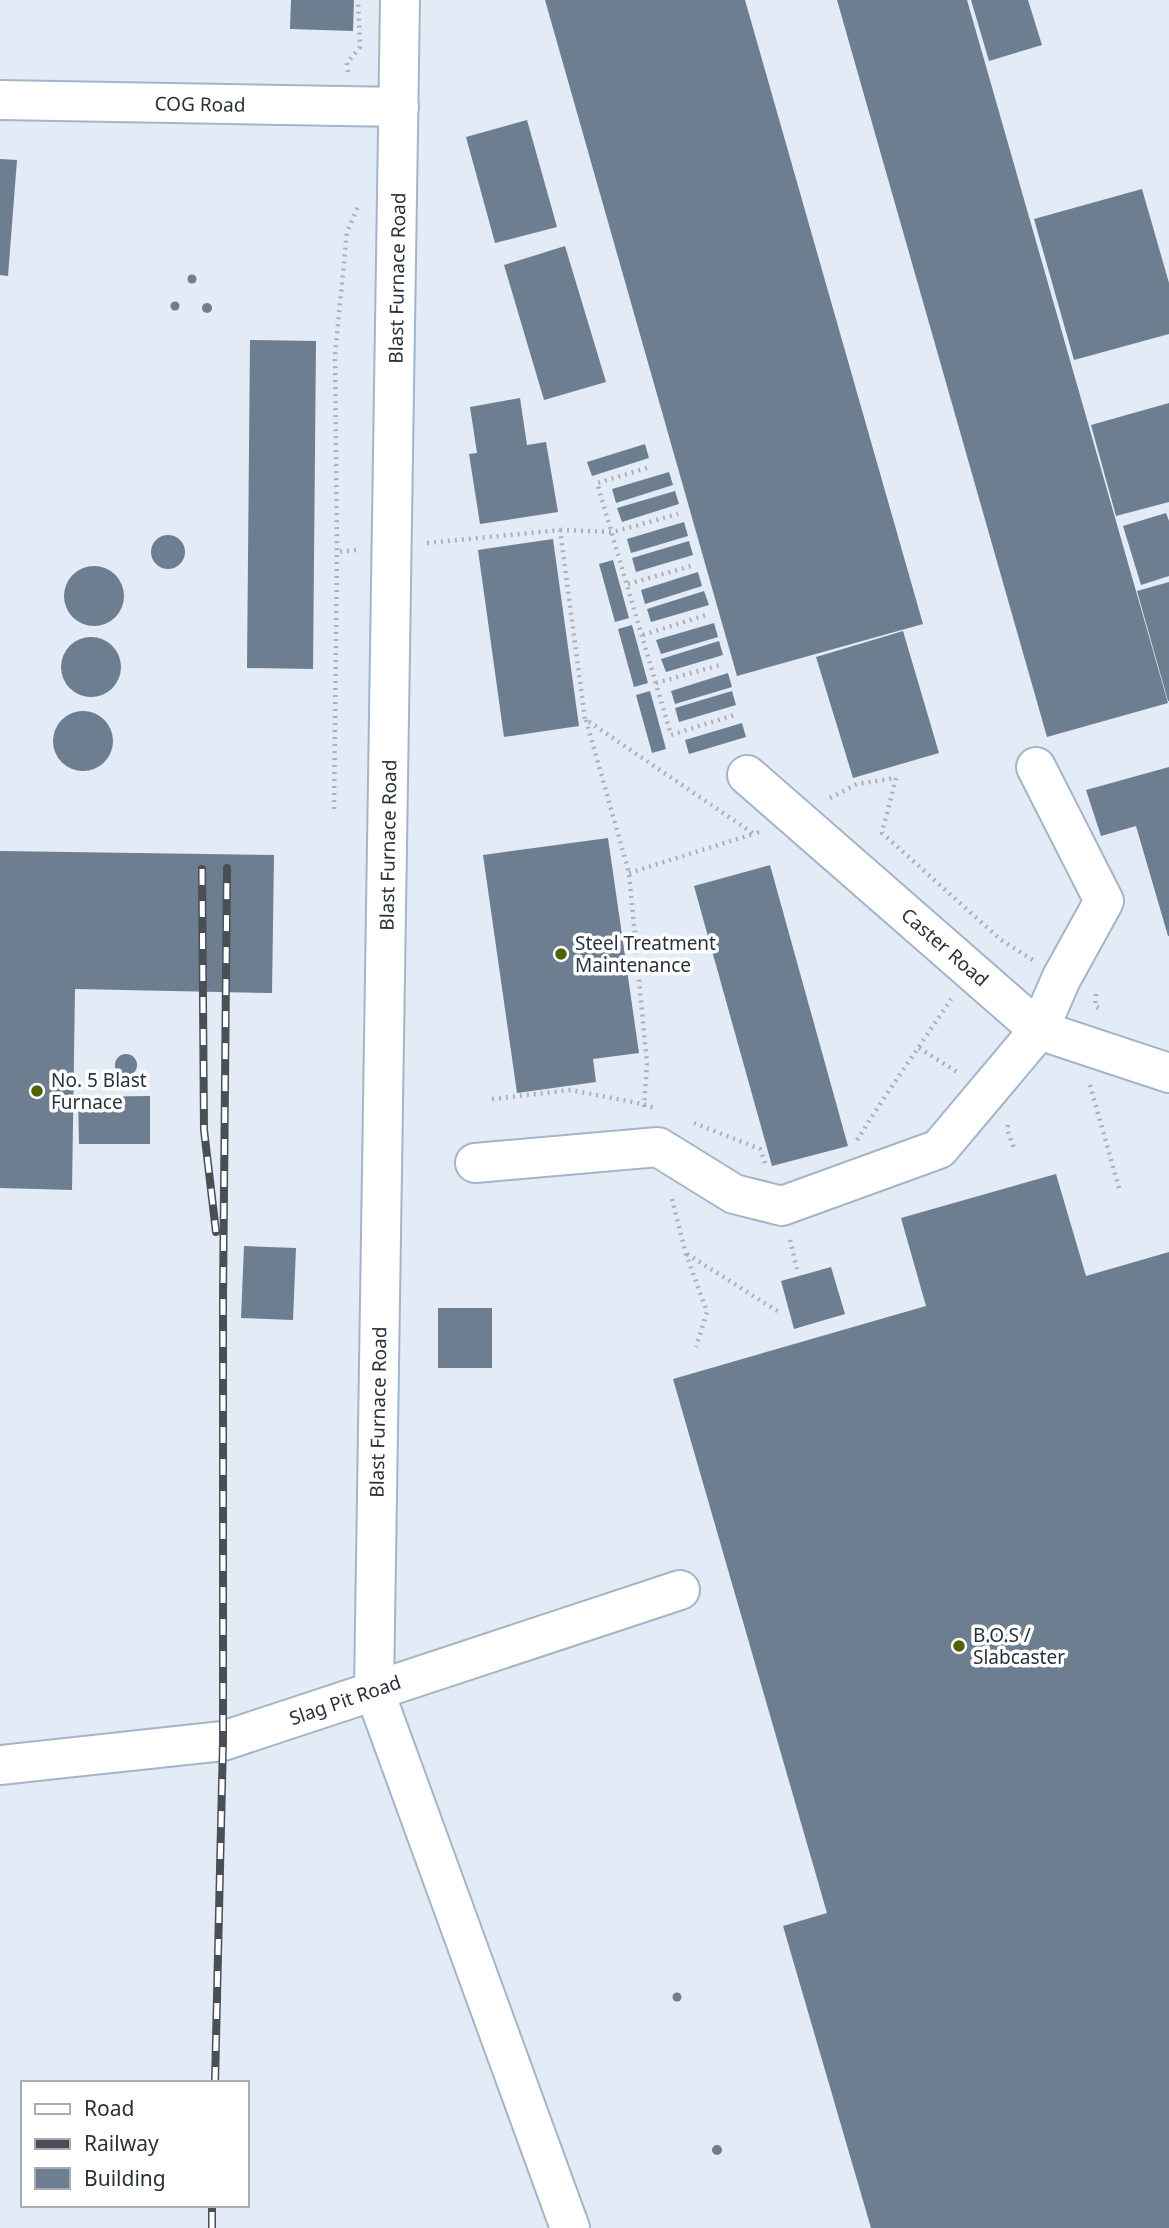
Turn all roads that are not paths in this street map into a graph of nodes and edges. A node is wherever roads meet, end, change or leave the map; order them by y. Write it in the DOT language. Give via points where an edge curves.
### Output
graph roads {
  1 [pos="401,0"];
  2 [pos="0,100"];
  3 [pos="399,107"];
  4 [pos="1036,768"];
  5 [pos="747,775"];
  6 [pos="1039,1030"];
  7 [pos="1169,1073"];
  8 [pos="475,1163"];
  9 [pos="680,1590"];
  10 [pos="373,1690"];
  11 [pos="0,1765"];
  12 [pos="570,2228"];
  1 -- 3 [label="street, Blast Furnace Road"];
  2 -- 3 [label="street, COG Road"];
  3 -- 10 [label="street, Blast Furnace Road"];
  4 -- 6 [label="street" via="1104,901 1079,980"];
  5 -- 6 [label="street, Caster Road"];
  6 -- 7 [label="street, Caster Road"];
  6 -- 8 [label="street" via="939,1149 782,1206 734,1194 663,1131"];
  9 -- 10 [label="street, Slag Pit Road"];
  10 -- 11 [label="street, Slag Pit Road" via="223,1741"];
  10 -- 12 [label="street"];
}
